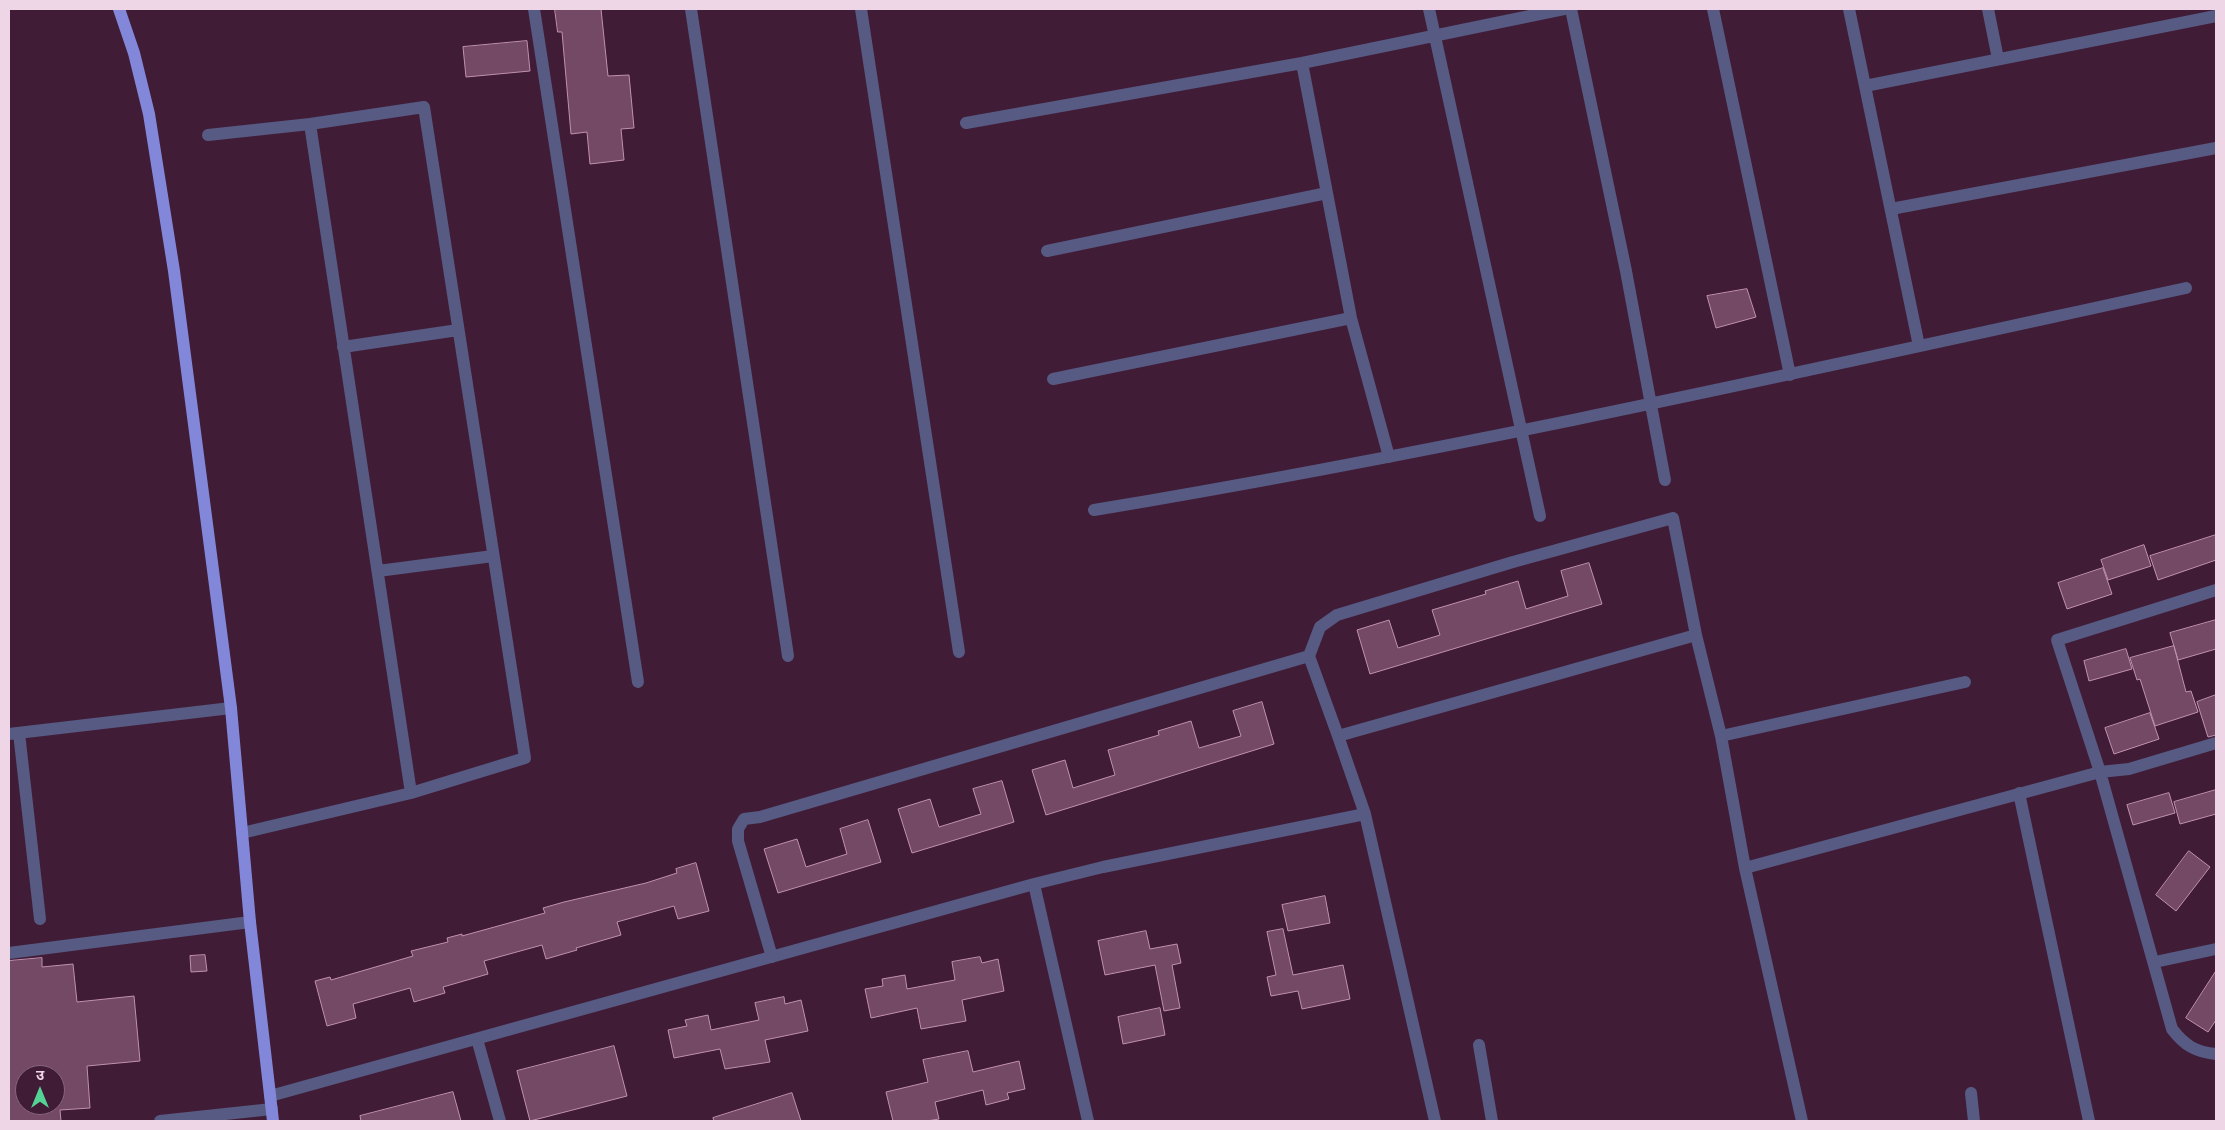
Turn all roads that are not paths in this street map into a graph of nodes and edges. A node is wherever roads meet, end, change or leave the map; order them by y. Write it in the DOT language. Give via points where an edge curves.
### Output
graph roads {
  1 [pos="119,9"];
  2 [pos="534,9"];
  3 [pos="691,9"];
  4 [pos="861,9"];
  5 [pos="1429,9"];
  6 [pos="1564,9"];
  7 [pos="1571,9"];
  8 [pos="1713,9"];
  9 [pos="1849,9"];
  10 [pos="1988,9"];
  11 [pos="2216,16"];
  12 [pos="1434,34"];
  13 [pos="1998,59"];
  14 [pos="1302,63"];
  15 [pos="1865,86"];
  16 [pos="310,124"];
  17 [pos="966,124"];
  18 [pos="208,136"];
  19 [pos="2216,148"];
  20 [pos="1327,193"];
  21 [pos="1891,209"];
  22 [pos="1047,252"];
  23 [pos="2186,288"];
  24 [pos="1352,318"];
  25 [pos="458,330"];
  26 [pos="1919,346"];
  27 [pos="342,347"];
  28 [pos="1790,375"];
  29 [pos="1053,380"];
  30 [pos="1651,404"];
  31 [pos="1522,432"];
  32 [pos="1389,456"];
  33 [pos="1665,480"];
  34 [pos="1094,510"];
  35 [pos="1540,516"];
  36 [pos="493,556"];
  37 [pos="378,571"];
  38 [pos="2216,590"];
  39 [pos="1696,635"];
  40 [pos="959,652"];
  41 [pos="788,656"];
  42 [pos="1309,656"];
  43 [pos="638,682"];
  44 [pos="1965,682"];
  45 [pos="231,708"];
  46 [pos="14,734"];
  47 [pos="1338,736"];
  48 [pos="1721,736"];
  49 [pos="2216,743"];
  50 [pos="2100,772"];
  51 [pos="411,792"];
  52 [pos="2019,793"];
  53 [pos="1365,814"];
  54 [pos="242,833"];
  55 [pos="1745,868"];
  56 [pos="1034,884"];
  57 [pos="40,919"];
  58 [pos="250,922"];
  59 [pos="2216,949"];
  60 [pos="9,953"];
  61 [pos="772,957"];
  62 [pos="2155,962"];
  63 [pos="477,1039"];
  64 [pos="1479,1045"];
  65 [pos="2216,1054"];
  66 [pos="1971,1093"];
  67 [pos="272,1109"];
  68 [pos="160,1121"];
  69 [pos="500,1121"];
  70 [pos="1088,1121"];
  71 [pos="1435,1121"];
  72 [pos="1492,1121"];
  73 [pos="1802,1121"];
  74 [pos="1974,1121"];
  75 [pos="2089,1121"];
  1 -- 45 [label="main road" via="134,53 148,114 172,261"];
  2 -- 43 [label="street"];
  3 -- 41 [label="street"];
  4 -- 40 [label="street"];
  5 -- 12 [label="street"];
  6 -- 12 [label="street"];
  7 -- 30 [label="street"];
  8 -- 28 [label="street"];
  9 -- 15 [label="street"];
  10 -- 13 [label="street"];
  11 -- 13 [label="street"];
  12 -- 14 [label="street"];
  12 -- 31 [label="street"];
  13 -- 15 [label="street"];
  14 -- 17 [label="street"];
  14 -- 20 [label="street"];
  15 -- 21 [label="street"];
  16 -- 18 [label="street"];
  16 -- 25 [label="street" via="424,107"];
  16 -- 27 [label="street"];
  19 -- 21 [label="street"];
  20 -- 22 [label="street"];
  20 -- 24 [label="street"];
  21 -- 26 [label="street"];
  23 -- 26 [label="street"];
  24 -- 29 [label="street"];
  24 -- 32 [label="street"];
  25 -- 27 [label="street"];
  25 -- 36 [label="street"];
  26 -- 28 [label="street"];
  27 -- 37 [label="street"];
  28 -- 30 [label="street"];
  30 -- 31 [label="street"];
  30 -- 33 [label="street"];
  31 -- 32 [label="street"];
  31 -- 35 [label="street"];
  32 -- 34 [label="street"];
  36 -- 37 [label="street"];
  36 -- 51 [label="street" via="524,758"];
  37 -- 51 [label="street"];
  38 -- 50 [label="street" via="2057,640"];
  39 -- 42 [label="street" via="1673,518 1337,615 1320,627"];
  39 -- 47 [label="street"];
  39 -- 48 [label="street"];
  42 -- 47 [label="street"];
  42 -- 61 [label="street" via="744,820 738,829 738,842"];
  44 -- 48 [label="street"];
  45 -- 46 [label="street"];
  45 -- 54 [label="main road"];
  46 -- 57 [label="street"];
  47 -- 53 [label="street"];
  48 -- 55 [label="street"];
  49 -- 50 [label="street" via="2129,769"];
  50 -- 52 [label="street"];
  50 -- 62 [label="street"];
  51 -- 54 [label="street"];
  52 -- 55 [label="street"];
  52 -- 75 [label="street"];
  53 -- 56 [label="street"];
  53 -- 71 [label="street"];
  54 -- 58 [label="main road"];
  55 -- 73 [label="street"];
  56 -- 61 [label="street"];
  56 -- 70 [label="street"];
  58 -- 60 [label="street"];
  58 -- 67 [label="main road"];
  59 -- 62 [label="street"];
  61 -- 63 [label="street"];
  62 -- 65 [label="street" via="2172,1029 2190,1047"];
  63 -- 67 [label="street"];
  63 -- 69 [label="street"];
  64 -- 72 [label="street"];
  66 -- 74 [label="street"];
  67 -- 68 [label="street"];
}
